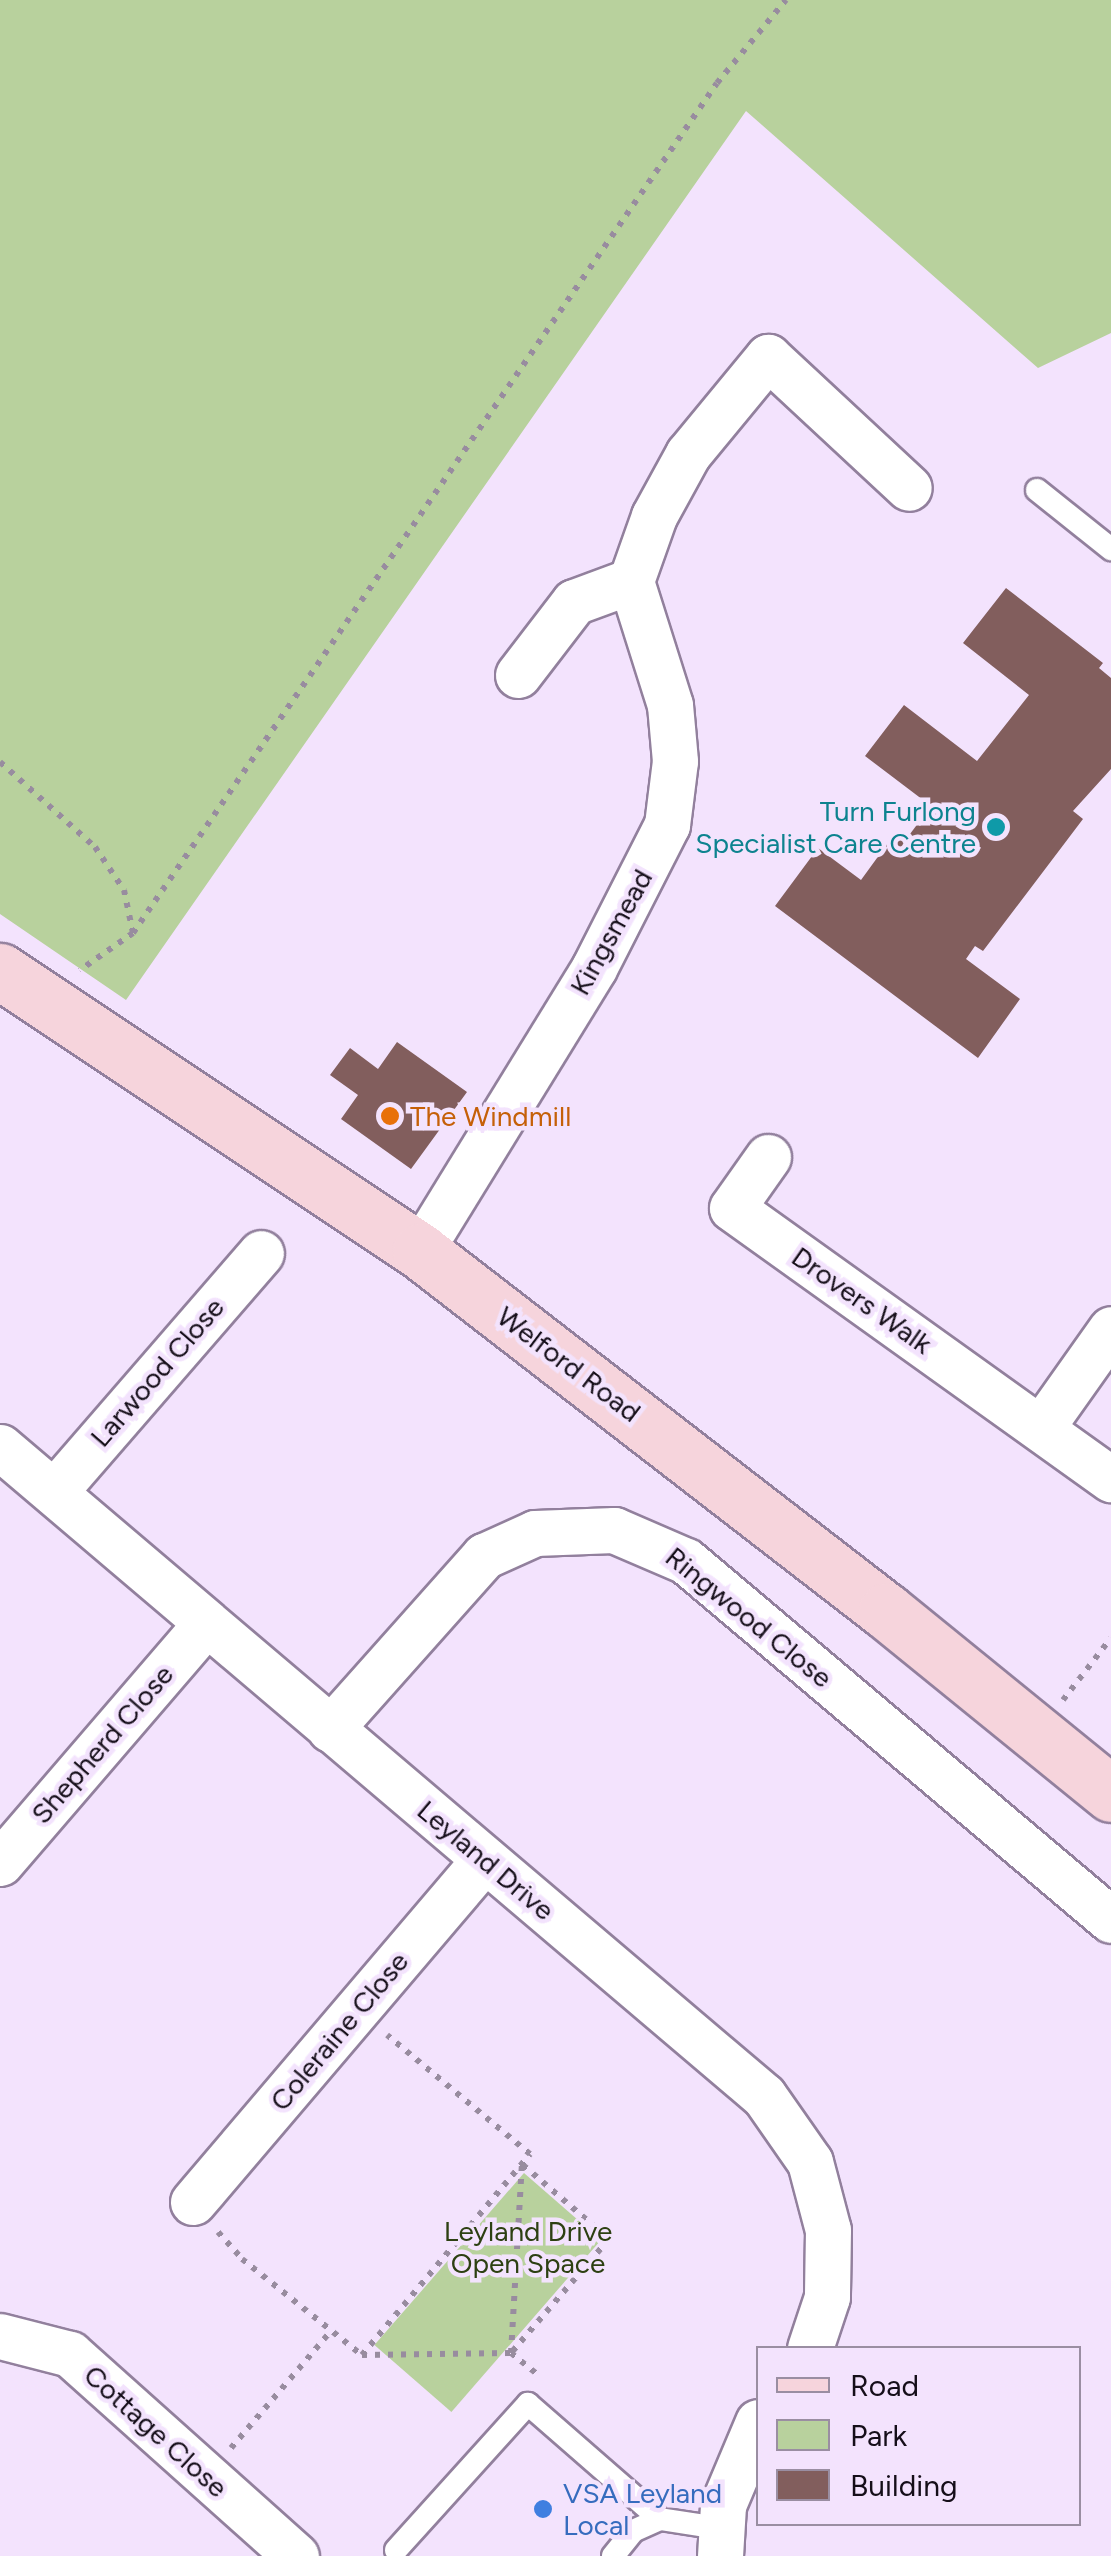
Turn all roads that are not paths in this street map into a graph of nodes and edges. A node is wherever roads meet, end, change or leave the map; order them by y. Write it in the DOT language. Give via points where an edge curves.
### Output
graph roads {
  1 [pos="909,488"];
  2 [pos="1037,490"];
  3 [pos="1111,549"];
  4 [pos="631,582"];
  5 [pos="518,675"];
  6 [pos="0,971"];
  7 [pos="768,1158"];
  8 [pos="420,1251"];
  9 [pos="261,1253"];
  10 [pos="1111,1330"];
  11 [pos="1042,1428"];
  12 [pos="0,1446"];
  13 [pos="1111,1479"];
  14 [pos="54,1492"];
  15 [pos="205,1624"];
  16 [pos="330,1729"];
  17 [pos="1111,1794"];
  18 [pos="485,1859"];
  19 [pos="0,1864"];
  20 [pos="1111,1920"];
  21 [pos="193,2202"];
  22 [pos="0,2336"];
  23 [pos="811,2346"];
  24 [pos="756,2426"];
  25 [pos="660,2520"];
  26 [pos="720,2542"];
  27 [pos="396,2550"];
  28 [pos="296,2556"];
  29 [pos="612,2556"];
  1 -- 4 [label="street" via="768,357 688,454 654,516"];
  2 -- 3 [label="lane"];
  4 -- 5 [label="street" via="574,602"];
  4 -- 8 [label="street, Kingsmead" via="670,705 675,761 667,824 594,968"];
  6 -- 8 [label="main road, Welford Road"];
  7 -- 11 [label="street, Drovers Walk" via="732,1208"];
  8 -- 17 [label="main road, Welford Road"];
  9 -- 14 [label="street, Larwood Close"];
  10 -- 11 [label="street"];
  11 -- 13 [label="street, Drovers Walk"];
  12 -- 14 [label="street, Leyland Drive"];
  14 -- 15 [label="street, Leyland Drive"];
  15 -- 16 [label="street, Leyland Drive"];
  15 -- 19 [label="street, Shepherd Close"];
  16 -- 18 [label="street, Leyland Drive"];
  16 -- 20 [label="street, Ringwood Close" via="484,1556 535,1533 614,1530 686,1561"];
  18 -- 21 [label="street, Coleraine Close"];
  18 -- 23 [label="street, Leyland Drive" via="726,2061 792,2132 810,2162 828,2230 827,2297"];
  22 -- 28 [label="street, Cottage Close" via="70,2354"];
  24 -- 26 [label="street" via="731,2479"];
  25 -- 26 [label="lane"];
  25 -- 27 [label="lane" via="528,2404"];
  25 -- 29 [label="lane" via="633,2532"];
}
